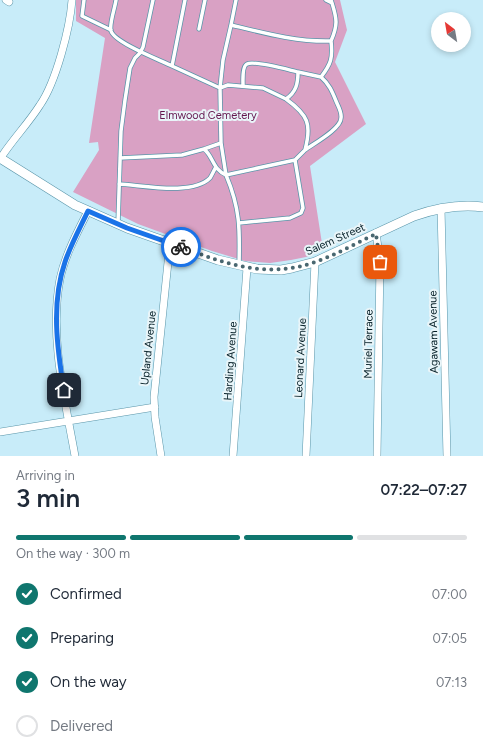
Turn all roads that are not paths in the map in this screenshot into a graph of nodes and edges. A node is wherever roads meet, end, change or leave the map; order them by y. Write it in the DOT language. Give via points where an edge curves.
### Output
graph roads {
  1 [pos="72,0"];
  2 [pos="84,0"];
  3 [pos="116,0"];
  4 [pos="152,0"];
  5 [pos="185,0"];
  6 [pos="205,0"];
  7 [pos="326,0"];
  8 [pos="236,1"];
  9 [pos="331,1"];
  10 [pos="231,25"];
  11 [pos="199,29"];
  12 [pos="111,30"];
  13 [pos="331,41"];
  14 [pos="140,53"];
  15 [pos="172,66"];
  16 [pos="298,72"];
  17 [pos="321,77"];
  18 [pos="243,85"];
  19 [pos="220,88"];
  20 [pos="286,99"];
  21 [pos="221,143"];
  22 [pos="204,149"];
  23 [pos="304,150"];
  24 [pos="0,158"];
  25 [pos="120,158"];
  26 [pos="295,160"];
  27 [pos="216,167"];
  28 [pos="226,175"];
  29 [pos="119,184"];
  30 [pos="483,207"];
  31 [pos="441,208"];
  32 [pos="88,211"];
  33 [pos="239,223"];
  34 [pos="118,224"];
  35 [pos="376,234"];
  36 [pos="170,243"];
  37 [pos="315,262"];
  38 [pos="243,267"];
  39 [pos="154,407"];
  40 [pos="69,421"];
  41 [pos="0,432"];
  42 [pos="74,456"];
  43 [pos="161,456"];
  44 [pos="233,456"];
  45 [pos="306,456"];
  46 [pos="377,456"];
  47 [pos="448,456"];
  1 -- 24 [label="street" via="67,31 46,96"];
  2 -- 12 [label="lane" via="82,16"];
  3 -- 12 [label="lane"];
  4 -- 14 [label="lane"];
  5 -- 15 [label="lane"];
  6 -- 11 [label="lane"];
  7 -- 9 [label="lane"];
  8 -- 10 [label="lane"];
  9 -- 13 [label="lane" via="337,23"];
  10 -- 13 [label="lane" via="274,36"];
  10 -- 19 [label="lane"];
  12 -- 14 [label="lane" via="117,38"];
  13 -- 17 [label="lane" via="330,64"];
  14 -- 15 [label="lane"];
  14 -- 25 [label="lane" via="135,58 128,76"];
  15 -- 19 [label="lane"];
  16 -- 17 [label="lane"];
  16 -- 18 [label="lane" via="258,62 248,63 244,70"];
  16 -- 20 [label="lane" via="297,88"];
  17 -- 23 [label="lane" via="330,86 342,117 335,130"];
  18 -- 19 [label="lane"];
  18 -- 20 [label="lane" via="263,88"];
  19 -- 21 [label="lane"];
  20 -- 23 [label="lane" via="307,120 308,136"];
  21 -- 22 [label="lane"];
  21 -- 28 [label="lane"];
  22 -- 25 [label="lane" via="182,155"];
  22 -- 27 [label="lane"];
  23 -- 26 [label="lane"];
  24 -- 32 [label="main road, Salem Street"];
  25 -- 29 [label="lane"];
  26 -- 28 [label="lane"];
  26 -- 33 [label="lane" via="303,208 301,213 290,218"];
  27 -- 28 [label="lane"];
  27 -- 29 [label="lane" via="207,180 191,187 178,189"];
  28 -- 33 [label="lane" via="234,196"];
  29 -- 34 [label="lane"];
  30 -- 31 [label="main road, Salem Street"];
  31 -- 35 [label="main road, Salem Street" via="414,216"];
  31 -- 47 [label="street, Agawam Avenue"];
  32 -- 34 [label="main road, Salem Street"];
  32 -- 40 [label="street" via="65,262 60,279 56,317"];
  33 -- 38 [label="lane"];
  34 -- 36 [label="main road, Salem Street"];
  35 -- 37 [label="main road, Salem Street"];
  35 -- 46 [label="street, Muriel Terrace" via="380,262"];
  36 -- 38 [label="main road, Salem Street"];
  36 -- 39 [label="street, Upland Avenue"];
  37 -- 38 [label="main road, Salem Street" via="281,270"];
  37 -- 45 [label="street, Leonard Avenue"];
  38 -- 44 [label="street, Harding Avenue"];
  39 -- 40 [label="street"];
  39 -- 43 [label="street, Upland Avenue"];
  40 -- 41 [label="street"];
  40 -- 42 [label="street"];
}
